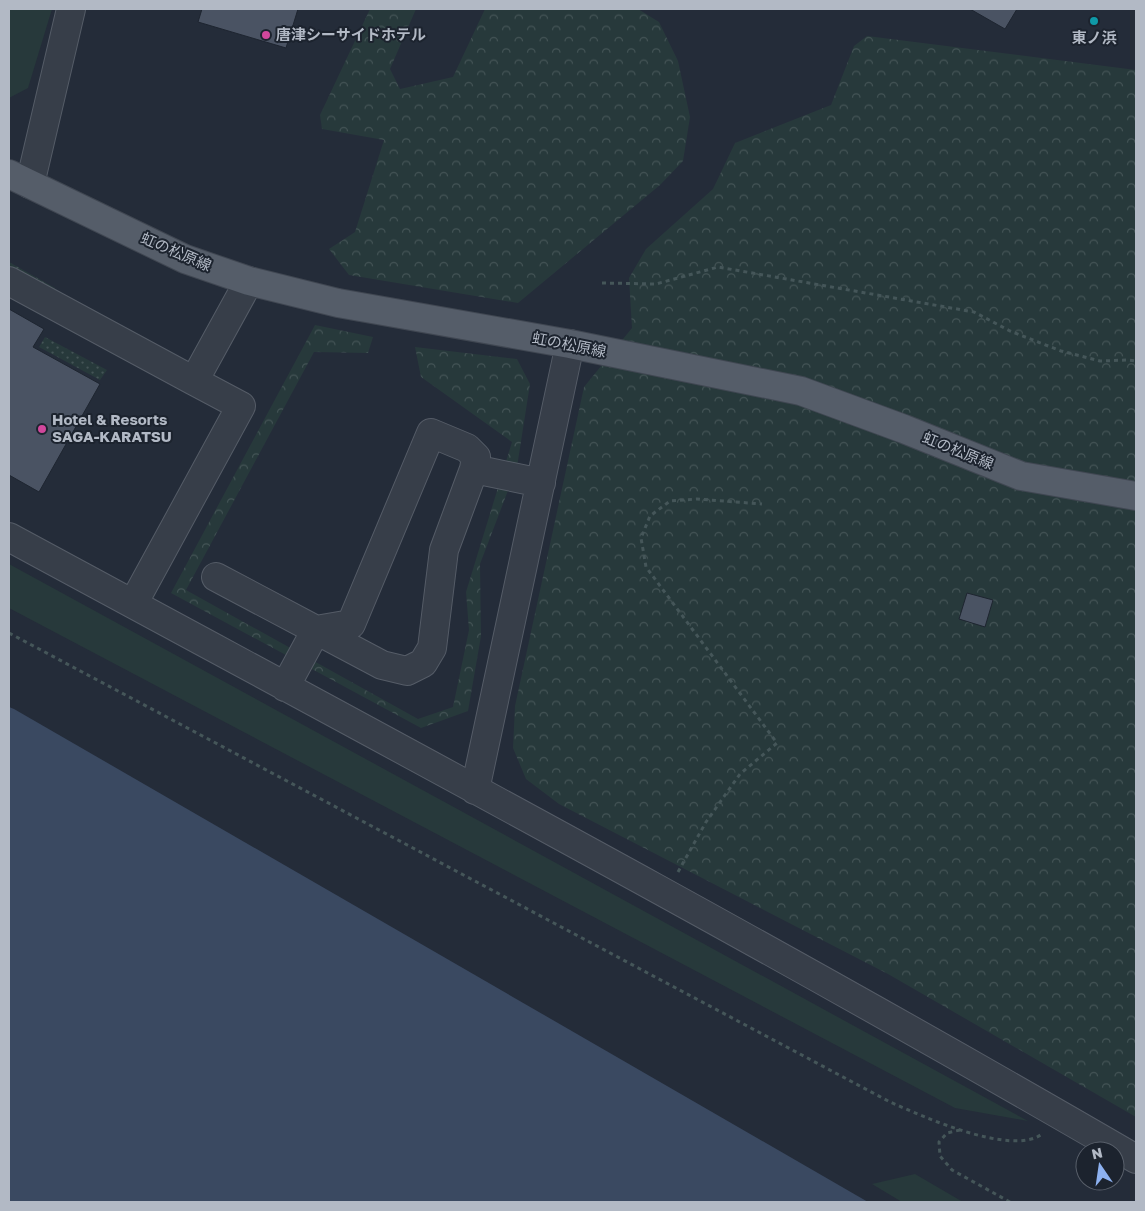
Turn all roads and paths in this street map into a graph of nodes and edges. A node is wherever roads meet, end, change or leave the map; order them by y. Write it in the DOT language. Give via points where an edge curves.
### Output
graph roads {
  1 [pos="71,9"];
  2 [pos="19,179"];
  3 [pos="9,281"];
  4 [pos="249,281"];
  5 [pos="602,283"];
  6 [pos="570,344"];
  7 [pos="1136,361"];
  8 [pos="194,381"];
  9 [pos="474,469"];
  10 [pos="541,483"];
  11 [pos="1136,496"];
  12 [pos="762,504"];
  13 [pos="9,537"];
  14 [pos="216,576"];
  15 [pos="133,604"];
  16 [pos="316,630"];
  17 [pos="9,634"];
  18 [pos="285,687"];
  19 [pos="474,790"];
  20 [pos="666,895"];
  21 [pos="1054,1112"];
  22 [pos="960,1130"];
  23 [pos="1136,1159"];
  24 [pos="1010,1202"];
  1 -- 2 [label="street"];
  2 -- 4 [label="main road, 虹の松原線" via="185,259"];
  3 -- 8 [label="street"];
  4 -- 6 [label="main road, 虹の松原線" via="338,303"];
  4 -- 8 [label="street"];
  5 -- 7 [label="path" via="656,284 718,267 974,312 1061,351 1100,361"];
  6 -- 10 [label="street"];
  6 -- 11 [label="main road, 虹の松原線" via="800,391 1020,476"];
  8 -- 15 [label="street" via="241,406"];
  9 -- 10 [label="street"];
  9 -- 16 [label="street" via="476,457 467,448 431,433 351,624"];
  9 -- 16 [label="street" via="444,550 432,648 423,664 407,671 382,665"];
  10 -- 19 [label="street"];
  12 -- 20 [label="path" via="697,498 670,500 650,516 641,538 646,567 777,743 740,774 706,822"];
  13 -- 15 [label="street"];
  14 -- 16 [label="street"];
  15 -- 18 [label="street"];
  16 -- 18 [label="street"];
  17 -- 22 [label="path" via="881,1097"];
  18 -- 19 [label="street"];
  19 -- 20 [label="street"];
  20 -- 21 [label="street"];
  21 -- 22 [label="path" via="1041,1135 1030,1140 1016,1142"];
  21 -- 23 [label="street"];
  22 -- 24 [label="path" via="947,1134 939,1142 940,1156 952,1170"];
}
